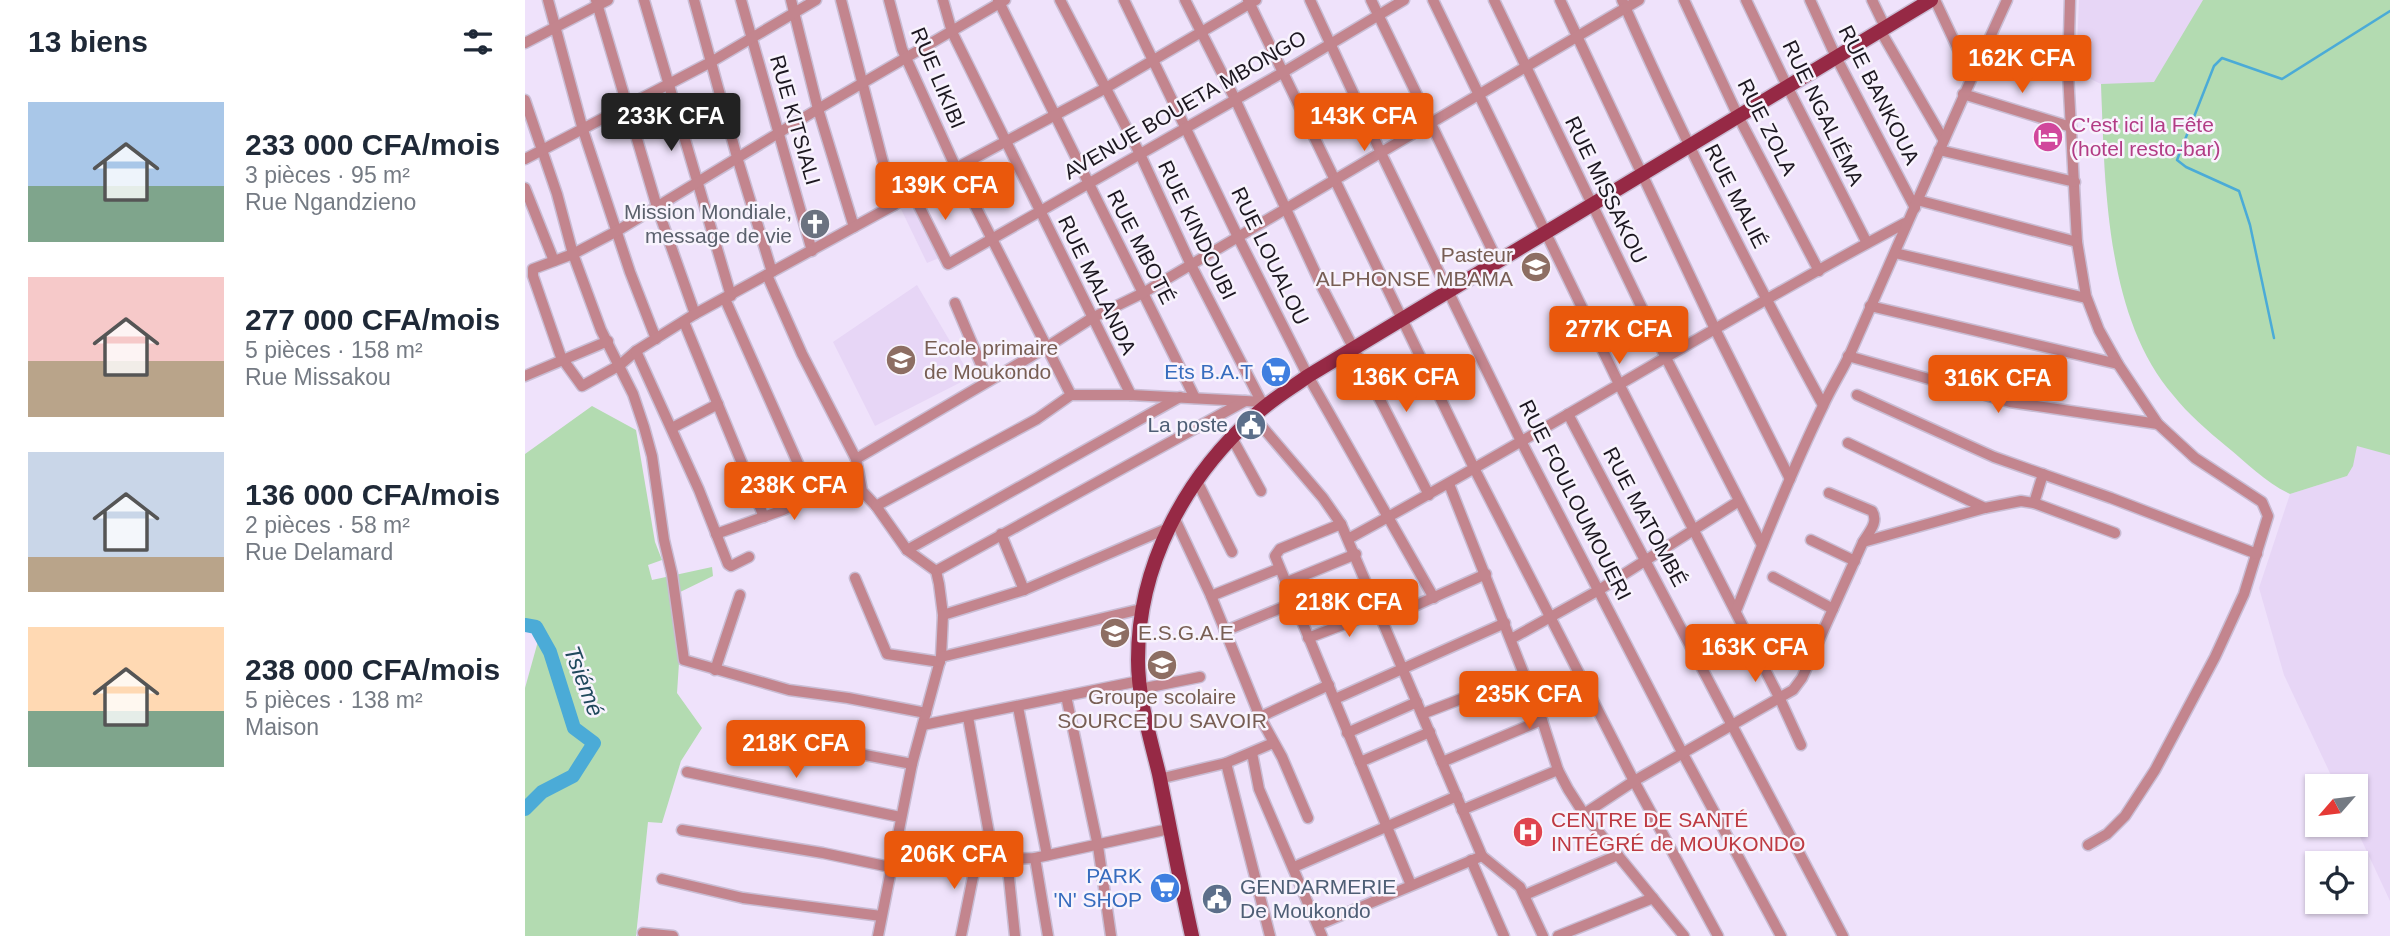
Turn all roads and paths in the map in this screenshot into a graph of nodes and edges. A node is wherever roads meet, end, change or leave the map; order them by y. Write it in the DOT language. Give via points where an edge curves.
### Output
graph roads {
  1 [pos="548,0"];
  2 [pos="644,0"];
  3 [pos="694,0"];
  4 [pos="741,0"];
  5 [pos="791,0"];
  6 [pos="816,0"];
  7 [pos="841,0"];
  8 [pos="889,0"];
  9 [pos="943,0"];
  10 [pos="1061,0"];
  11 [pos="1124,0"];
  12 [pos="1185,0"];
  13 [pos="1310,0"];
  14 [pos="1371,0"];
  15 [pos="1404,0"];
  16 [pos="1433,0"];
  17 [pos="1494,0"];
  18 [pos="1560,0"];
  19 [pos="1639,0"];
  20 [pos="1684,0"];
  21 [pos="1746,0"];
  22 [pos="1810,0"];
  23 [pos="1872,0"];
  24 [pos="1933,0"];
  25 [pos="2007,0"];
  26 [pos="2070,0"];
  27 [pos="1001,1"];
  28 [pos="1251,1"];
  29 [pos="601,2"];
  30 [pos="1623,4"];
  31 [pos="794,13"];
  32 [pos="1378,16"];
  33 [pos="556,27"];
  34 [pos="1882,29"];
  35 [pos="952,32"];
  36 [pos="1201,32"];
  37 [pos="751,37"];
  38 [pos="1576,37"];
  39 [pos="525,43"];
  40 [pos="1331,44"];
  41 [pos="1987,44"];
  42 [pos="1836,57"];
  43 [pos="907,59"];
  44 [pos="1153,59"];
  45 [pos="711,62"];
  46 [pos="1526,67"];
  47 [pos="1282,73"];
  48 [pos="2068,73"];
  49 [pos="1971,77"];
  50 [pos="863,83"];
  51 [pos="667,85"];
  52 [pos="1787,86"];
  53 [pos="1104,89"];
  54 [pos="1480,94"];
  55 [pos="1963,94"];
  56 [pos="1235,99"];
  57 [pos="525,100"];
  58 [pos="626,106"];
  59 [pos="818,108"];
  60 [pos="1054,116"];
  61 [pos="1738,116"];
  62 [pos="1431,124"];
  63 [pos="1186,126"];
  64 [pos="2071,127"];
  65 [pos="583,130"];
  66 [pos="778,133"];
  67 [pos="1006,142"];
  68 [pos="1941,144"];
  69 [pos="1689,145"];
  70 [pos="541,151"];
  71 [pos="1381,153"];
  72 [pos="1140,154"];
  73 [pos="737,157"];
  74 [pos="525,159"];
  75 [pos="956,168"];
  76 [pos="1641,175"];
  77 [pos="1333,180"];
  78 [pos="696,182"];
  79 [pos="2075,182"];
  80 [pos="1087,184"];
  81 [pos="525,188"];
  82 [pos="913,194"];
  83 [pos="1916,204"];
  84 [pos="894,205"];
  85 [pos="1592,205"];
  86 [pos="657,206"];
  87 [pos="1287,209"];
  88 [pos="1039,211"];
  89 [pos="1905,223"];
  90 [pos="855,227"];
  91 [pos="617,231"];
  92 [pos="1545,233"];
  93 [pos="1238,237"];
  94 [pos="991,239"];
  95 [pos="2077,242"];
  96 [pos="1867,243"];
  97 [pos="812,251"];
  98 [pos="1895,253"];
  99 [pos="573,254"];
  100 [pos="554,261"];
  101 [pos="1498,262"];
  102 [pos="1191,265"];
  103 [pos="1819,271"];
  104 [pos="769,274"];
  105 [pos="1449,292"];
  106 [pos="1143,293"];
  107 [pos="728,297"];
  108 [pos="2086,298"];
  109 [pos="1766,300"];
  110 [pos="955,303"];
  111 [pos="1870,306"];
  112 [pos="695,314"];
  113 [pos="1092,318"];
  114 [pos="1401,320"];
  115 [pos="684,322"];
  116 [pos="1715,329"];
  117 [pos="656,339"];
  118 [pos="608,341"];
  119 [pos="1047,347"];
  120 [pos="1355,348"];
  121 [pos="636,351"];
  122 [pos="1665,356"];
  123 [pos="1848,356"];
  124 [pos="565,361"];
  125 [pos="2118,364"];
  126 [pos="620,365"];
  127 [pos="525,376"];
  128 [pos="1308,376"];
  129 [pos="988,381"];
  130 [pos="1619,384"];
  131 [pos="1071,395"];
  132 [pos="1131,395"];
  133 [pos="1857,395"];
  134 [pos="1180,397"];
  135 [pos="1195,398"];
  136 [pos="1245,401"];
  137 [pos="1266,402"];
  138 [pos="718,404"];
  139 [pos="1823,405"];
  140 [pos="1568,414"];
  141 [pos="1253,416"];
  142 [pos="2158,424"];
  143 [pos="672,428"];
  144 [pos="1233,438"];
  145 [pos="1521,441"];
  146 [pos="1848,443"];
  147 [pos="856,459"];
  148 [pos="1474,468"];
  149 [pos="2043,474"];
  150 [pos="859,475"];
  151 [pos="1790,479"];
  152 [pos="1197,481"];
  153 [pos="1449,484"];
  154 [pos="1261,491"];
  155 [pos="1829,493"];
  156 [pos="812,495"];
  157 [pos="1429,495"];
  158 [pos="1739,501"];
  159 [pos="2034,503"];
  160 [pos="876,506"];
  161 [pos="1985,508"];
  162 [pos="764,517"];
  163 [pos="1389,517"];
  164 [pos="1170,523"];
  165 [pos="1341,524"];
  166 [pos="1694,529"];
  167 [pos="2115,533"];
  168 [pos="716,534"];
  169 [pos="1001,534"];
  170 [pos="1348,539"];
  171 [pos="1811,540"];
  172 [pos="1863,542"];
  173 [pos="1762,545"];
  174 [pos="907,550"];
  175 [pos="1232,552"];
  176 [pos="1356,554"];
  177 [pos="2257,554"];
  178 [pos="749,557"];
  179 [pos="1646,559"];
  180 [pos="1855,562"];
  181 [pos="1278,569"];
  182 [pos="936,571"];
  183 [pos="1486,574"];
  184 [pos="855,578"];
  185 [pos="1773,578"];
  186 [pos="1285,583"];
  187 [pos="1024,590"];
  188 [pos="1599,590"];
  189 [pos="740,596"];
  190 [pos="1211,596"];
  191 [pos="1434,598"];
  192 [pos="1293,603"];
  193 [pos="1141,609"];
  194 [pos="1833,609"];
  195 [pos="1736,611"];
  196 [pos="943,615"];
  197 [pos="1381,615"];
  198 [pos="1550,617"];
  199 [pos="1505,623"];
  200 [pos="1225,631"];
  201 [pos="1308,638"];
  202 [pos="1511,639"];
  203 [pos="941,659"];
  204 [pos="1402,669"];
  205 [pos="715,670"];
  206 [pos="1523,675"];
  207 [pos="1200,677"];
  208 [pos="1139,685"];
  209 [pos="1329,685"];
  210 [pos="1066,696"];
  211 [pos="1335,699"];
  212 [pos="1780,699"];
  213 [pos="1417,702"];
  214 [pos="1018,707"];
  215 [pos="926,713"];
  216 [pos="1422,714"];
  217 [pos="968,717"];
  218 [pos="1260,717"];
  219 [pos="1542,720"];
  220 [pos="923,725"];
  221 [pos="1732,726"];
  222 [pos="1430,732"];
  223 [pos="1347,733"];
  224 [pos="802,743"];
  225 [pos="1273,743"];
  226 [pos="1801,745"];
  227 [pos="1252,753"];
  228 [pos="1683,754"];
  229 [pos="1360,762"];
  230 [pos="1442,762"];
  231 [pos="1226,763"];
  232 [pos="912,764"];
  233 [pos="1558,770"];
  234 [pos="687,772"];
  235 [pos="1160,779"];
  236 [pos="1634,782"];
  237 [pos="1457,796"];
  238 [pos="1462,810"];
  239 [pos="1584,814"];
  240 [pos="900,817"];
  241 [pos="1308,818"];
  242 [pos="1387,826"];
  243 [pos="1169,829"];
  244 [pos="681,830"];
  245 [pos="897,837"];
  246 [pos="2088,845"];
  247 [pos="1098,846"];
  248 [pos="978,852"];
  249 [pos="1618,855"];
  250 [pos="993,856"];
  251 [pos="1482,856"];
  252 [pos="1041,857"];
  253 [pos="1007,859"];
  254 [pos="1471,860"];
  255 [pos="890,867"];
  256 [pos="1294,867"];
  257 [pos="662,879"];
  258 [pos="1411,885"];
  259 [pos="1525,895"];
  260 [pos="1653,898"];
  261 [pos="881,916"];
  262 [pos="1320,931"];
  263 [pos="643,933"];
  264 [pos="673,936"];
  265 [pos="878,936"];
  266 [pos="961,936"];
  267 [pos="1015,936"];
  268 [pos="1048,936"];
  269 [pos="1111,936"];
  270 [pos="1192,936"];
  271 [pos="1270,936"];
  272 [pos="1504,936"];
  273 [pos="1542,936"];
  274 [pos="1558,936"];
  275 [pos="1684,936"];
  276 [pos="1718,936"];
  277 [pos="1781,936"];
  278 [pos="1843,936"];
  1 -- 33 [label="street"];
  2 -- 51 [label="street"];
  3 -- 45 [label="street"];
  4 -- 37 [label="street, RUE KITSIALI"];
  5 -- 31 [label="street"];
  6 -- 31 [label="street"];
  7 -- 50 [label="street"];
  8 -- 43 [label="street, RUE LIKIBI"];
  9 -- 35 [label="street, RUE MALANDA"];
  10 -- 53 [label="street, RUE KINDOUBI"];
  11 -- 44 [label="street, RUE LOUALOU"];
  12 -- 36 [label="street"];
  13 -- 40 [label="street, RUE FOULOUMOUERI"];
  14 -- 32 [label="street"];
  15 -- 32 [label="street, AVENUE BOUETA MBONGO"];
  16 -- 54 [label="street"];
  17 -- 46 [label="street, RUE MISSAKOU"];
  18 -- 38 [label="street"];
  19 -- 30 [label="street"];
  20 -- 61 [label="street, RUE ZOLA"];
  21 -- 52 [label="street, RUE NGALIÉMA"];
  22 -- 42 [label="street, RUE BANKOUA"];
  23 -- 34 [label="street"];
  24 -- 34 [label="main road"];
  24 -- 49 [label="street"];
  25 -- 41 [label="street"];
  26 -- 48 [label="street"];
  27 -- 35 [label="street"];
  27 -- 60 [label="street, RUE MBOTÉ"];
  28 -- 36 [label="street"];
  28 -- 47 [label="street"];
  29 -- 33 [label="street"];
  29 -- 58 [label="street"];
  30 -- 38 [label="street"];
  30 -- 69 [label="street, RUE MALIÉ"];
  31 -- 37 [label="street"];
  31 -- 59 [label="street"];
  32 -- 40 [label="street, AVENUE BOUETA MBONGO"];
  32 -- 62 [label="street"];
  33 -- 39 [label="street"];
  33 -- 65 [label="street"];
  34 -- 42 [label="main road"];
  34 -- 68 [label="street"];
  35 -- 43 [label="street"];
  35 -- 67 [label="street, RUE MALANDA"];
  36 -- 44 [label="street"];
  36 -- 56 [label="street"];
  37 -- 45 [label="street"];
  37 -- 66 [label="street, RUE KITSIALI"];
  38 -- 46 [label="street"];
  38 -- 76 [label="street"];
  40 -- 47 [label="street, AVENUE BOUETA MBONGO"];
  40 -- 71 [label="street, RUE FOULOUMOUERI"];
  41 -- 48 [label="street"];
  41 -- 49 [label="street"];
  42 -- 52 [label="main road"];
  42 -- 83 [label="street, RUE BANKOUA"];
  43 -- 50 [label="street"];
  43 -- 75 [label="street, RUE LIKIBI"];
  44 -- 53 [label="street"];
  44 -- 63 [label="street, RUE LOUALOU"];
  45 -- 51 [label="street"];
  45 -- 73 [label="street"];
  46 -- 54 [label="street"];
  46 -- 85 [label="street, RUE MISSAKOU"];
  47 -- 56 [label="street, AVENUE BOUETA MBONGO"];
  47 -- 77 [label="street"];
  48 -- 64 [label="street"];
  49 -- 55 [label="street"];
  50 -- 59 [label="street"];
  50 -- 84 [label="street"];
  51 -- 58 [label="street"];
  51 -- 78 [label="street"];
  52 -- 61 [label="main road"];
  52 -- 96 [label="street, RUE NGALIÉMA"];
  53 -- 60 [label="street"];
  53 -- 72 [label="street, RUE KINDOUBI"];
  54 -- 62 [label="street"];
  54 -- 92 [label="street"];
  55 -- 64 [label="street"];
  55 -- 68 [label="street"];
  56 -- 63 [label="street, AVENUE BOUETA MBONGO"];
  56 -- 87 [label="street"];
  57 -- 70 [label="street"];
  58 -- 65 [label="street"];
  58 -- 86 [label="street"];
  59 -- 66 [label="street"];
  59 -- 90 [label="street"];
  60 -- 67 [label="street"];
  60 -- 80 [label="street, RUE MBOTÉ"];
  61 -- 69 [label="main road"];
  61 -- 103 [label="street, RUE ZOLA"];
  62 -- 71 [label="street"];
  62 -- 101 [label="street"];
  63 -- 72 [label="street, AVENUE BOUETA MBONGO"];
  63 -- 93 [label="street, RUE LOUALOU"];
  64 -- 79 [label="street"];
  65 -- 70 [label="street"];
  65 -- 91 [label="street"];
  66 -- 73 [label="street"];
  66 -- 97 [label="street, RUE KITSIALI"];
  67 -- 75 [label="street"];
  67 -- 88 [label="street, RUE MALANDA"];
  68 -- 79 [label="street"];
  68 -- 83 [label="street"];
  69 -- 76 [label="main road"];
  69 -- 109 [label="street, RUE MALIÉ"];
  70 -- 74 [label="street"];
  70 -- 99 [label="street"];
  71 -- 77 [label="street"];
  71 -- 105 [label="street, RUE FOULOUMOUERI"];
  72 -- 80 [label="street, AVENUE BOUETA MBONGO"];
  72 -- 102 [label="street, RUE KINDOUBI"];
  73 -- 78 [label="street"];
  73 -- 104 [label="street"];
  75 -- 82 [label="street"];
  75 -- 94 [label="street, RUE LIKIBI"];
  76 -- 85 [label="main road"];
  76 -- 116 [label="street"];
  77 -- 87 [label="street"];
  77 -- 114 [label="street"];
  78 -- 86 [label="street"];
  78 -- 107 [label="street"];
  79 -- 95 [label="street"];
  80 -- 88 [label="street, AVENUE BOUETA MBONGO"];
  80 -- 106 [label="street, RUE MBOTÉ"];
  81 -- 100 [label="street"];
  82 -- 84 [label="street"];
  82 -- 94 [label="street, AVENUE BOUETA MBONGO" via="948,264"];
  83 -- 89 [label="street"];
  83 -- 95 [label="street"];
  84 -- 90 [label="street"];
  85 -- 92 [label="main road"];
  85 -- 122 [label="street, RUE MISSAKOU"];
  86 -- 91 [label="street"];
  86 -- 112 [label="street"];
  87 -- 93 [label="street"];
  87 -- 120 [label="street"];
  88 -- 94 [label="street, AVENUE BOUETA MBONGO"];
  88 -- 113 [label="street, RUE MALANDA"];
  89 -- 96 [label="street"];
  89 -- 98 [label="street"];
  90 -- 97 [label="street"];
  91 -- 99 [label="street"];
  91 -- 117 [label="street"];
  92 -- 101 [label="main road"];
  92 -- 130 [label="street"];
  93 -- 102 [label="street"];
  93 -- 128 [label="street, RUE LOUALOU"];
  94 -- 119 [label="street, RUE LIKIBI"];
  95 -- 108 [label="street"];
  96 -- 103 [label="street"];
  97 -- 104 [label="street"];
  98 -- 108 [label="street"];
  98 -- 111 [label="street"];
  99 -- 100 [label="street"];
  99 -- 118 [label="street"];
  100 -- 124 [label="street" via="532,272"];
  101 -- 105 [label="main road"];
  102 -- 106 [label="street"];
  102 -- 137 [label="street, RUE KINDOUBI"];
  103 -- 109 [label="street"];
  104 -- 107 [label="street"];
  104 -- 147 [label="street" via="802,354"];
  105 -- 114 [label="main road"];
  105 -- 145 [label="street, RUE FOULOUMOUERI"];
  106 -- 113 [label="street"];
  106 -- 135 [label="street, RUE MBOTÉ"];
  107 -- 112 [label="street"];
  107 -- 156 [label="street"];
  108 -- 125 [label="street"];
  109 -- 116 [label="street"];
  109 -- 139 [label="street, RUE MALIÉ"];
  110 -- 129 [label="street"];
  111 -- 123 [label="street"];
  111 -- 125 [label="street"];
  112 -- 115 [label="street"];
  113 -- 119 [label="street"];
  113 -- 132 [label="street, RUE MALANDA"];
  114 -- 120 [label="main road"];
  114 -- 148 [label="street"];
  115 -- 117 [label="street"];
  115 -- 138 [label="street"];
  116 -- 122 [label="street"];
  116 -- 151 [label="street"];
  117 -- 121 [label="street"];
  118 -- 124 [label="street"];
  118 -- 126 [label="street"];
  119 -- 129 [label="street"];
  119 -- 131 [label="street, RUE LIKIBI"];
  120 -- 128 [label="main road"];
  120 -- 157 [label="street"];
  121 -- 126 [label="street"];
  121 -- 143 [label="street"];
  122 -- 130 [label="street"];
  122 -- 158 [label="street, RUE MISSAKOU"];
  123 -- 139 [label="street"];
  123 -- 142 [label="street" via="2010,402"];
  124 -- 126 [label="street" via="582,386"];
  124 -- 127 [label="street"];
  125 -- 142 [label="street"];
  126 -- 205 [label="street" via="652,456 683,657"];
  128 -- 137 [label="main road"];
  128 -- 163 [label="street, RUE LOUALOU"];
  129 -- 147 [label="street"];
  130 -- 140 [label="street"];
  130 -- 166 [label="street"];
  131 -- 132 [label="street"];
  131 -- 160 [label="street" via="1037,419"];
  132 -- 134 [label="street"];
  133 -- 149 [label="street" via="1994,457"];
  134 -- 135 [label="street"];
  134 -- 174 [label="street"];
  135 -- 136 [label="street"];
  136 -- 137 [label="street"];
  136 -- 169 [label="street"];
  137 -- 141 [label="main road"];
  138 -- 143 [label="street"];
  138 -- 162 [label="street"];
  139 -- 151 [label="street"];
  140 -- 145 [label="street"];
  140 -- 179 [label="street, RUE MATOMBÉ"];
  141 -- 144 [label="main road"];
  141 -- 165 [label="street"];
  142 -- 177 [label="street" via="2195,458 2262,502 2268,516"];
  143 -- 168 [label="street"];
  144 -- 152 [label="main road"];
  144 -- 154 [label="street"];
  145 -- 148 [label="street"];
  145 -- 188 [label="street, RUE FOULOUMOUERI"];
  146 -- 161 [label="street"];
  147 -- 150 [label="street"];
  148 -- 153 [label="street"];
  148 -- 198 [label="street"];
  149 -- 159 [label="street"];
  149 -- 177 [label="street"];
  150 -- 156 [label="street"];
  150 -- 160 [label="street" via="862,491"];
  151 -- 173 [label="street"];
  152 -- 164 [label="main road"];
  152 -- 175 [label="street"];
  153 -- 157 [label="street"];
  153 -- 183 [label="street"];
  155 -- 172 [label="street" via="1875,515"];
  156 -- 162 [label="street"];
  157 -- 163 [label="street"];
  158 -- 166 [label="street"];
  158 -- 173 [label="street, RUE MISSAKOU"];
  159 -- 161 [label="street"];
  159 -- 167 [label="street"];
  160 -- 174 [label="street"];
  161 -- 172 [label="street"];
  162 -- 168 [label="street"];
  163 -- 170 [label="street"];
  163 -- 191 [label="street, RUE LOUALOU"];
  164 -- 187 [label="street"];
  164 -- 190 [label="street"];
  164 -- 193 [label="main road"];
  165 -- 170 [label="street"];
  165 -- 181 [label="street" via="1280,549 1275,556"];
  166 -- 179 [label="street"];
  166 -- 195 [label="street"];
  168 -- 178 [label="street" via="729,566"];
  169 -- 182 [label="street"];
  169 -- 187 [label="street"];
  170 -- 176 [label="street"];
  171 -- 180 [label="street"];
  172 -- 180 [label="street"];
  173 -- 195 [label="street"];
  174 -- 182 [label="street"];
  176 -- 186 [label="street"];
  176 -- 197 [label="street"];
  177 -- 246 [label="street" via="2215,657 2155,770 2125,816"];
  179 -- 188 [label="street"];
  179 -- 221 [label="street, RUE MATOMBÉ"];
  180 -- 194 [label="street"];
  181 -- 186 [label="street"];
  181 -- 190 [label="street"];
  182 -- 196 [label="street"];
  183 -- 191 [label="street"];
  183 -- 199 [label="street"];
  184 -- 203 [label="street" via="887,654"];
  185 -- 194 [label="street"];
  186 -- 192 [label="street"];
  187 -- 196 [label="street"];
  188 -- 198 [label="street"];
  188 -- 228 [label="street, RUE FOULOUMOUERI"];
  189 -- 205 [label="street"];
  190 -- 200 [label="street"];
  191 -- 197 [label="street"];
  192 -- 200 [label="street"];
  192 -- 201 [label="street"];
  193 -- 203 [label="street"];
  193 -- 208 [label="main road"];
  194 -- 212 [label="street" via="1799,684"];
  195 -- 212 [label="street"];
  196 -- 203 [label="street"];
  197 -- 201 [label="street"];
  197 -- 204 [label="street"];
  198 -- 202 [label="street"];
  198 -- 236 [label="street"];
  199 -- 202 [label="street"];
  199 -- 204 [label="street"];
  200 -- 218 [label="street"];
  201 -- 209 [label="street"];
  202 -- 206 [label="street"];
  203 -- 215 [label="street"];
  204 -- 211 [label="street"];
  204 -- 213 [label="street"];
  205 -- 215 [label="street" via="789,690"];
  206 -- 216 [label="street"];
  206 -- 219 [label="street"];
  207 -- 208 [label="street"];
  208 -- 210 [label="street"];
  208 -- 235 [label="main road"];
  209 -- 211 [label="street"];
  209 -- 218 [label="street"];
  210 -- 214 [label="street"];
  210 -- 247 [label="street"];
  211 -- 223 [label="street"];
  212 -- 221 [label="street"];
  212 -- 226 [label="street"];
  213 -- 216 [label="street"];
  213 -- 223 [label="street"];
  214 -- 217 [label="street"];
  214 -- 252 [label="street"];
  215 -- 220 [label="street"];
  216 -- 222 [label="street"];
  217 -- 220 [label="street"];
  217 -- 250 [label="street"];
  218 -- 225 [label="street"];
  219 -- 230 [label="street"];
  219 -- 233 [label="street"];
  220 -- 232 [label="street"];
  221 -- 228 [label="street"];
  221 -- 278 [label="street, RUE MATOMBÉ"];
  222 -- 229 [label="street"];
  222 -- 230 [label="street"];
  223 -- 229 [label="street"];
  224 -- 232 [label="street"];
  225 -- 227 [label="street"];
  225 -- 241 [label="street"];
  227 -- 231 [label="street"];
  227 -- 256 [label="street" via="1259,789"];
  228 -- 236 [label="street"];
  228 -- 277 [label="street, RUE FOULOUMOUERI"];
  229 -- 242 [label="street"];
  230 -- 237 [label="street"];
  231 -- 235 [label="street"];
  231 -- 271 [label="street"];
  232 -- 240 [label="street"];
  233 -- 238 [label="street"];
  233 -- 239 [label="street"];
  234 -- 240 [label="street"];
  235 -- 243 [label="main road"];
  236 -- 239 [label="street"];
  236 -- 276 [label="street"];
  237 -- 238 [label="street"];
  237 -- 242 [label="street"];
  238 -- 251 [label="street"];
  239 -- 249 [label="street"];
  240 -- 245 [label="street"];
  242 -- 256 [label="street"];
  242 -- 258 [label="street"];
  243 -- 247 [label="street"];
  243 -- 270 [label="main road"];
  244 -- 255 [label="street"];
  245 -- 248 [label="street"];
  245 -- 255 [label="street"];
  247 -- 252 [label="street"];
  247 -- 269 [label="street"];
  248 -- 250 [label="street"];
  248 -- 266 [label="street"];
  249 -- 259 [label="street"];
  249 -- 260 [label="street"];
  250 -- 253 [label="street"];
  251 -- 254 [label="street"];
  251 -- 259 [label="street" via="1514,880"];
  252 -- 253 [label="street"];
  252 -- 268 [label="street"];
  253 -- 267 [label="street"];
  254 -- 258 [label="street"];
  254 -- 272 [label="street"];
  255 -- 261 [label="street"];
  256 -- 262 [label="street"];
  257 -- 261 [label="street" via="743,898"];
  258 -- 262 [label="street"];
  259 -- 273 [label="street"];
  260 -- 274 [label="street"];
  260 -- 275 [label="street"];
  261 -- 265 [label="street"];
  263 -- 264 [label="street"];
}
